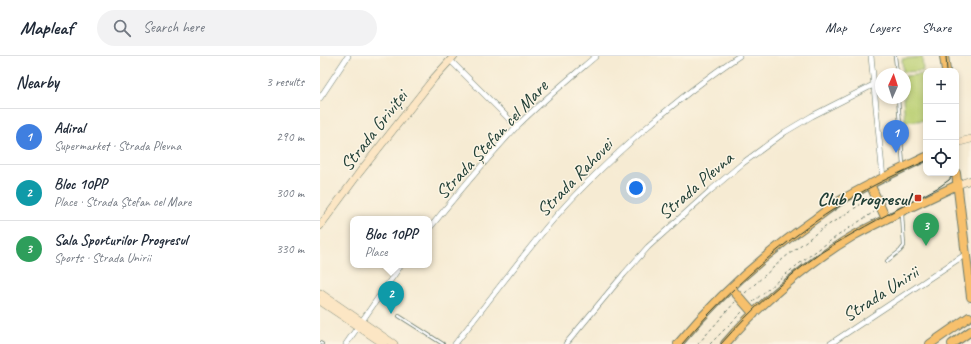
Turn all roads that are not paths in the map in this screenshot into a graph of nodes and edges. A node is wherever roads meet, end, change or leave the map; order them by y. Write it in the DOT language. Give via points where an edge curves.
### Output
graph roads {
  1 [pos="348,56"];
  2 [pos="596,56"];
  3 [pos="739,56"];
  4 [pos="871,56"];
  5 [pos="895,56"];
  6 [pos="944,56"];
  7 [pos="450,57"];
  8 [pos="896,68"];
  9 [pos="946,68"];
  10 [pos="873,85"];
  11 [pos="320,98"];
  12 [pos="898,104"];
  13 [pos="517,127"];
  14 [pos="971,139"];
  15 [pos="959,142"];
  16 [pos="923,158"];
  17 [pos="903,168"];
  18 [pos="956,176"];
  19 [pos="883,178"];
  20 [pos="971,180"];
  21 [pos="870,184"];
  22 [pos="957,185"];
  23 [pos="902,211"];
  24 [pos="886,219"];
  25 [pos="432,225"];
  26 [pos="320,226"];
  27 [pos="966,254"];
  28 [pos="887,261"];
  29 [pos="399,268"];
  30 [pos="731,288"];
  31 [pos="320,293"];
  32 [pos="971,297"];
  33 [pos="320,301"];
  34 [pos="754,314"];
  35 [pos="399,316"];
  36 [pos="970,317"];
  37 [pos="360,324"];
  38 [pos="971,328"];
  39 [pos="971,331"];
  40 [pos="346,344"];
  41 [pos="384,344"];
  42 [pos="394,344"];
  43 [pos="443,344"];
  44 [pos="455,344"];
  45 [pos="566,344"];
  46 [pos="678,344"];
  47 [pos="725,344"];
  48 [pos="830,344"];
  49 [pos="930,344"];
  50 [pos="952,344"];
  1 -- 11 [label="street"];
  2 -- 13 [label="street, Strada Ștefan cel Mare"];
  3 -- 44 [label="street, Strada Rahovei" via="676,102 580,190 536,240"];
  4 -- 10 [label="street"];
  5 -- 8 [label="lane"];
  6 -- 9 [label="main road"];
  7 -- 13 [label="street"];
  7 -- 26 [label="main road, Strada Griviței"];
  10 -- 19 [label="street"];
  10 -- 45 [label="street, Strada Plevna" via="798,124 732,172 648,247"];
  12 -- 17 [label="lane"];
  13 -- 25 [label="street, Strada Ștefan cel Mare"];
  14 -- 15 [label="main road"];
  16 -- 17 [label="main road"];
  17 -- 19 [label="main road"];
  18 -- 22 [label="main road"];
  19 -- 21 [label="main road"];
  20 -- 22 [label="main road"];
  21 -- 24 [label="main road"];
  21 -- 30 [label="main road" via="843,199 799,230"];
  22 -- 23 [label="main road"];
  22 -- 27 [label="main road"];
  23 -- 24 [label="main road"];
  23 -- 28 [label="lane" via="904,246"];
  24 -- 34 [label="main road" via="852,237 811,265"];
  27 -- 32 [label="main road"];
  27 -- 48 [label="street, Strada Unirii"];
  29 -- 37 [label="street"];
  30 -- 34 [label="main road"];
  30 -- 46 [label="main road"];
  31 -- 37 [label="main road"];
  33 -- 37 [label="main road"];
  34 -- 47 [label="main road"];
  35 -- 43 [label="lane"];
  36 -- 38 [label="main road" via="968,324"];
  36 -- 49 [label="main road"];
  37 -- 40 [label="street"];
  37 -- 41 [label="main road"];
  37 -- 42 [label="main road"];
  39 -- 50 [label="main road"];
}
